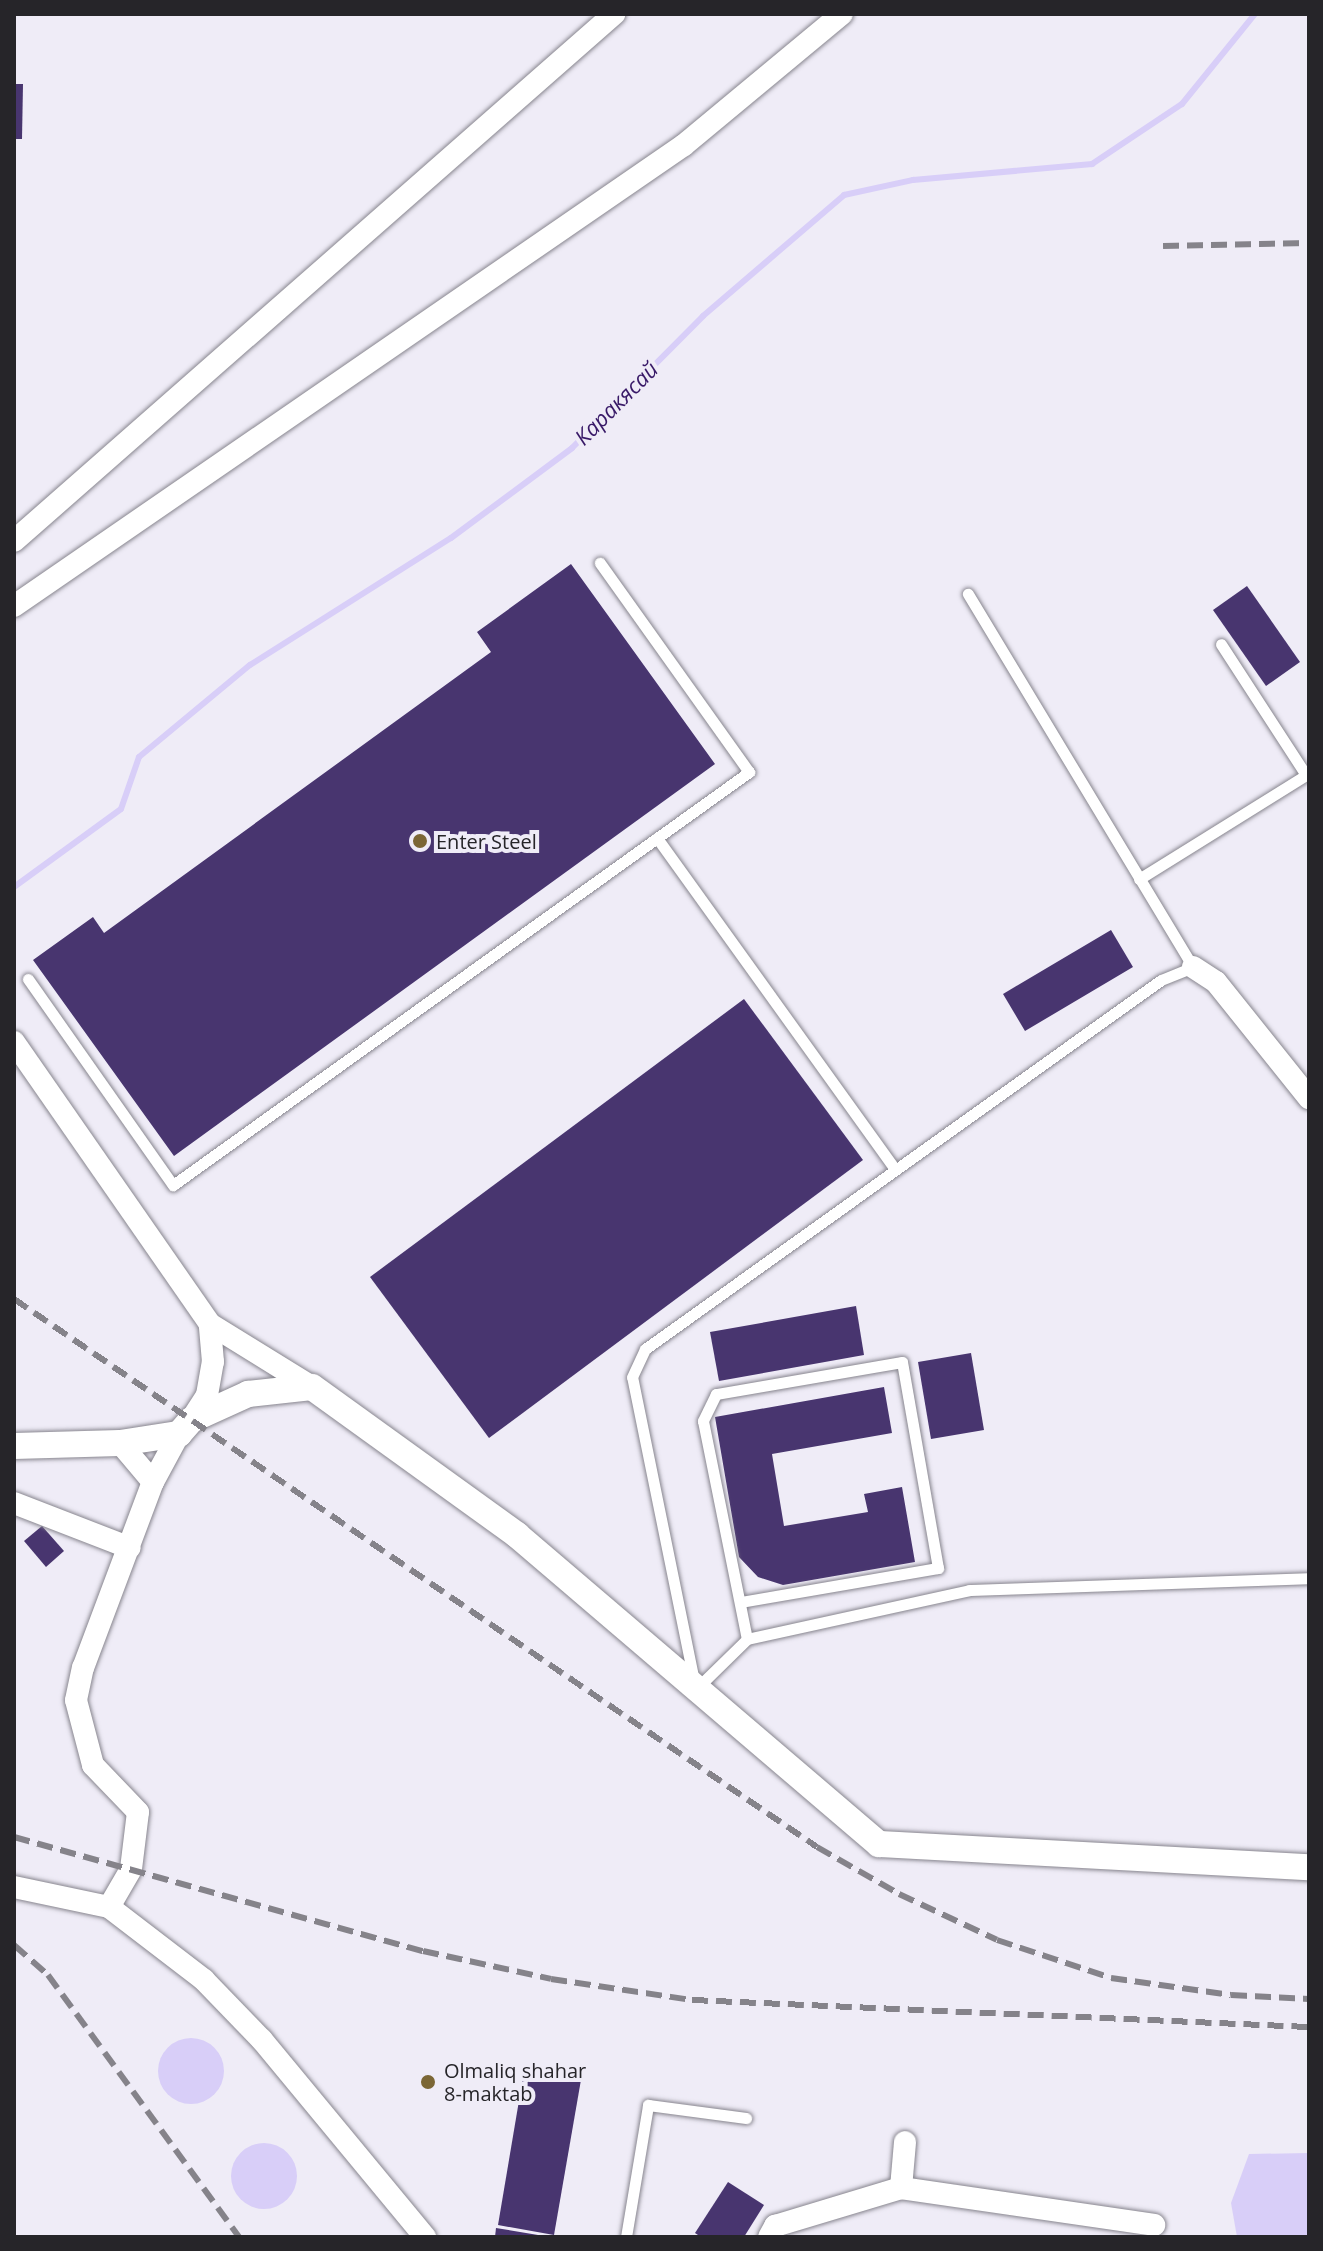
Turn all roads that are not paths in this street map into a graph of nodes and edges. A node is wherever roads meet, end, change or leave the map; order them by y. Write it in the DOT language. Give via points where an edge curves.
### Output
graph roads {
  1 [pos="614,14"];
  2 [pos="842,14"];
  3 [pos="14,541"];
  4 [pos="600,563"];
  5 [pos="968,594"];
  6 [pos="14,606"];
  7 [pos="1221,644"];
  8 [pos="657,838"];
  9 [pos="1139,879"];
  10 [pos="1193,967"];
  11 [pos="28,979"];
  12 [pos="14,1042"];
  13 [pos="1307,1092"];
  14 [pos="895,1169"];
  15 [pos="210,1324"];
  16 [pos="312,1387"];
  17 [pos="185,1427"];
  18 [pos="120,1443"];
  19 [pos="14,1446"];
  20 [pos="153,1482"];
  21 [pos="14,1503"];
  22 [pos="130,1548"];
  23 [pos="1309,1578"];
  24 [pos="741,1602"];
  25 [pos="747,1639"];
  26 [pos="696,1689"];
  27 [pos="1309,1867"];
  28 [pos="14,1887"];
  29 [pos="109,1907"];
  30 [pos="746,2118"];
  31 [pos="905,2142"];
  32 [pos="901,2188"];
  33 [pos="1154,2225"];
  34 [pos="425,2237"];
  35 [pos="626,2237"];
  36 [pos="769,2237"];
  1 -- 3 [label="street"];
  2 -- 6 [label="street" via="684,145"];
  4 -- 8 [label="lane" via="749,772"];
  5 -- 9 [label="lane"];
  7 -- 9 [label="lane" via="1306,775"];
  8 -- 11 [label="lane" via="173,1185"];
  8 -- 14 [label="lane"];
  9 -- 10 [label="lane"];
  10 -- 13 [label="street" via="1216,982"];
  10 -- 14 [label="lane" via="1161,980"];
  12 -- 15 [label="street"];
  14 -- 26 [label="lane" via="645,1349 632,1377"];
  15 -- 16 [label="street"];
  15 -- 17 [label="street" via="213,1362 207,1395"];
  16 -- 17 [label="street" via="248,1394"];
  16 -- 26 [label="street" via="517,1535"];
  17 -- 18 [label="street"];
  17 -- 20 [label="street"];
  18 -- 19 [label="street"];
  18 -- 20 [label="street"];
  20 -- 22 [label="street"];
  21 -- 22 [label="street"];
  22 -- 29 [label="street" via="83,1668 76,1700 93,1765 138,1812 131,1869"];
  23 -- 25 [label="lane" via="969,1590"];
  24 -- 24 [label="lane" via="703,1421 716,1394 902,1362 938,1568"];
  24 -- 25 [label="lane"];
  25 -- 26 [label="lane"];
  26 -- 27 [label="street" via="879,1844"];
  28 -- 29 [label="street"];
  29 -- 34 [label="street" via="204,1980 262,2040"];
  30 -- 35 [label="lane" via="648,2105"];
  31 -- 32 [label="street"];
  32 -- 33 [label="street"];
  32 -- 36 [label="street" via="775,2226"];
}
